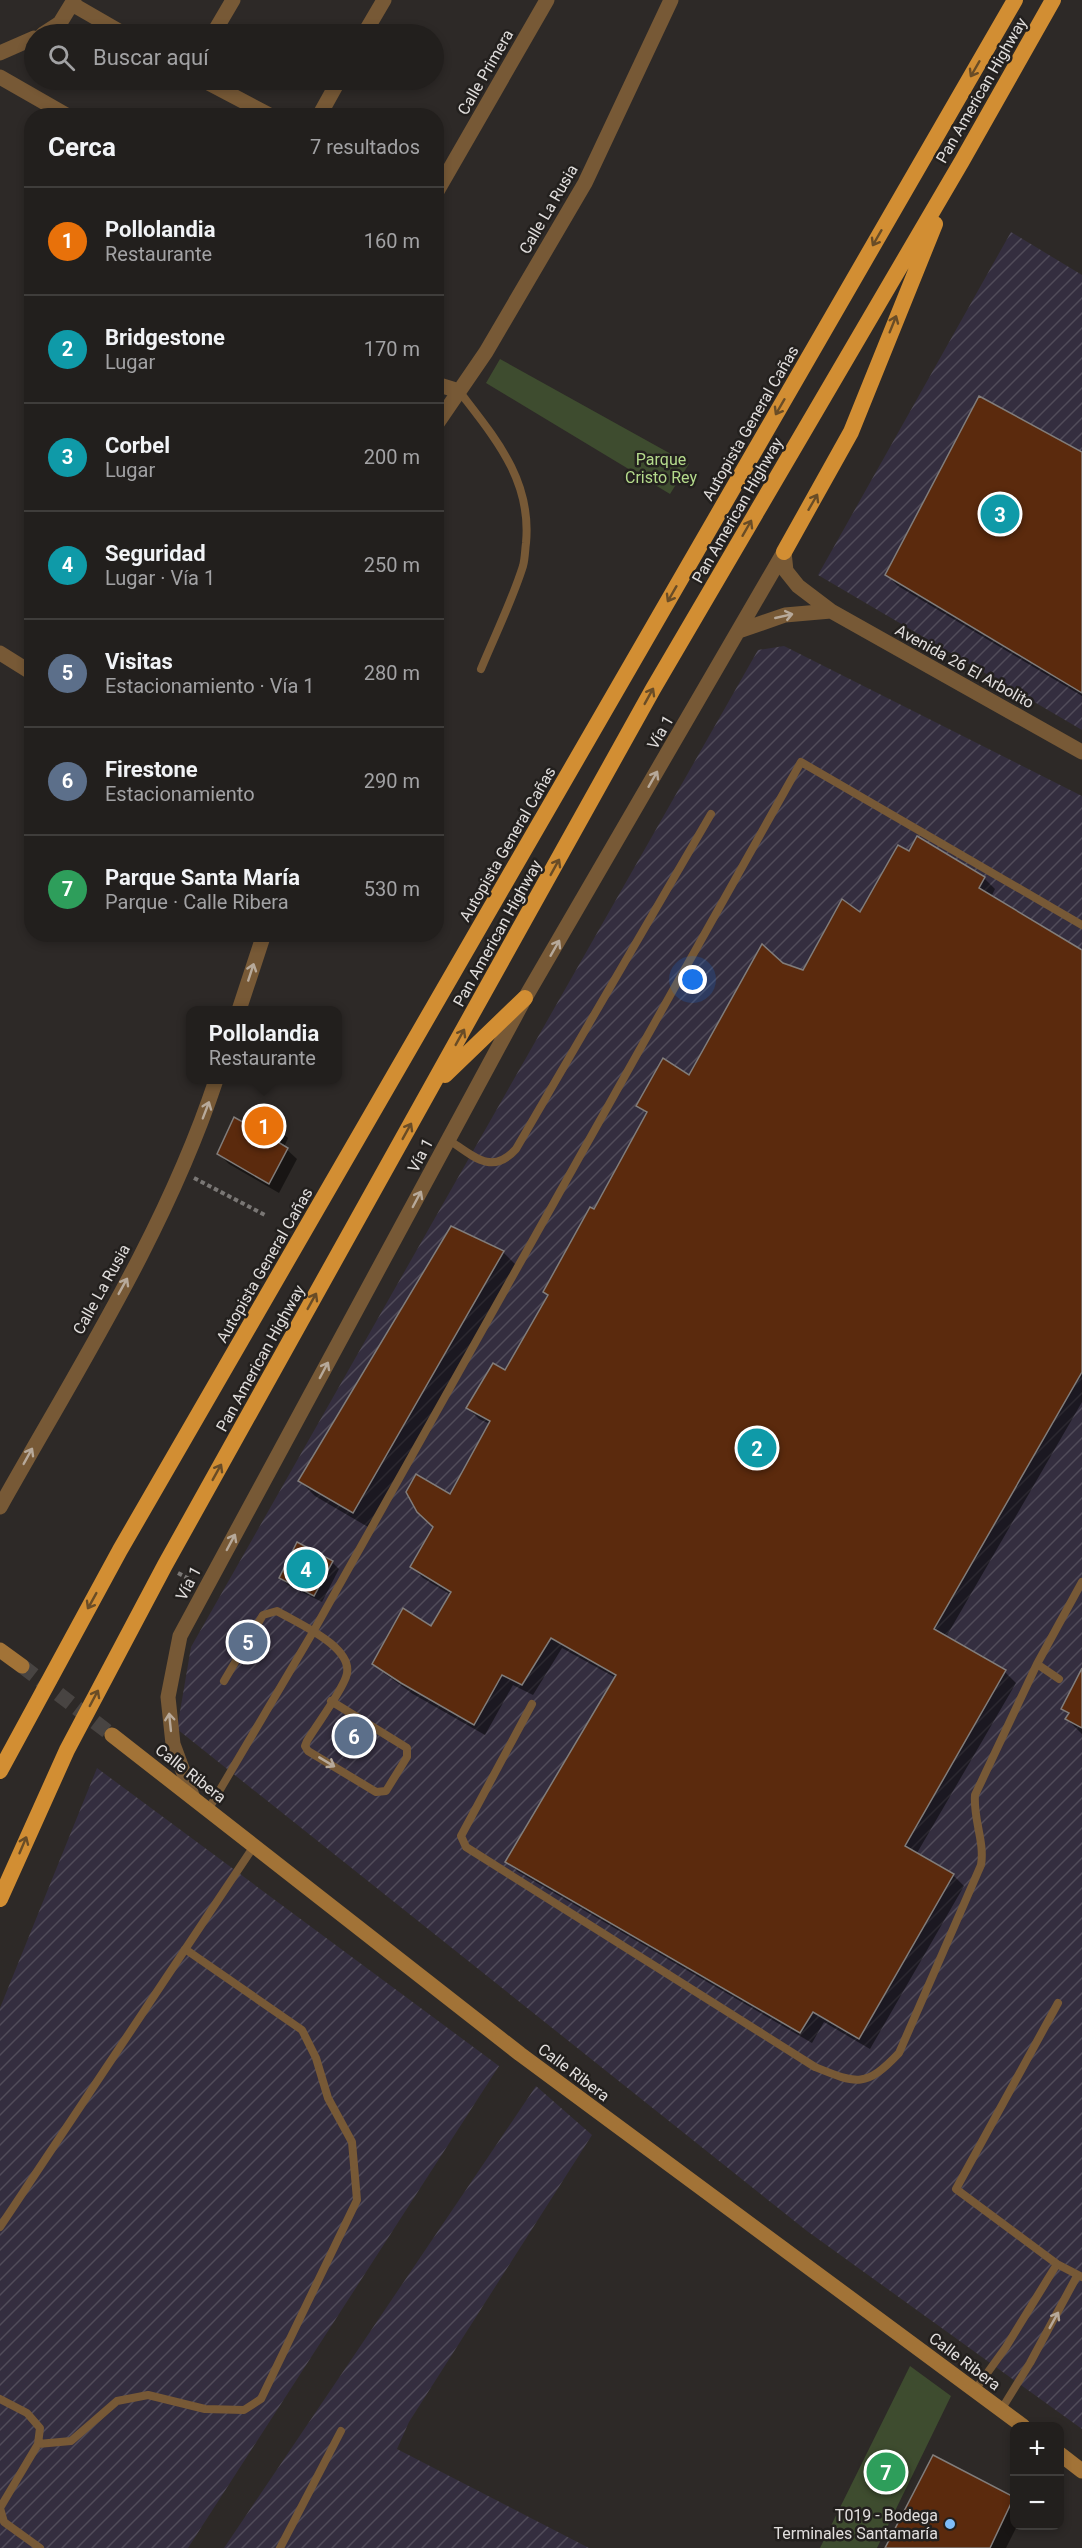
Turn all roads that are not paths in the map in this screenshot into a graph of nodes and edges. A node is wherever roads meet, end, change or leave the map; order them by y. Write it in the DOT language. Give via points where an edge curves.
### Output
graph roads {
  1 [pos="233,0"];
  2 [pos="384,0"];
  3 [pos="547,0"];
  4 [pos="670,0"];
  5 [pos="1015,0"];
  6 [pos="1053,0"];
  7 [pos="73,2"];
  8 [pos="58,24"];
  9 [pos="108,24"];
  10 [pos="219,24"];
  11 [pos="370,24"];
  12 [pos="24,42"];
  13 [pos="0,53"];
  14 [pos="0,77"];
  15 [pos="222,90"];
  16 [pos="333,90"];
  17 [pos="54,108"];
  18 [pos="256,108"];
  19 [pos="323,108"];
  20 [pos="962,161"];
  21 [pos="444,179"];
  22 [pos="444,386"];
  23 [pos="459,391"];
  24 [pos="444,413"];
  25 [pos="784,552"];
  26 [pos="831,611"];
  27 [pos="739,631"];
  28 [pos="0,653"];
  29 [pos="24,668"];
  30 [pos="481,669"];
  31 [pos="1082,752"];
  32 [pos="711,814"];
  33 [pos="1082,925"];
  34 [pos="261,942"];
  35 [pos="525,998"];
  36 [pos="241,1006"];
  37 [pos="215,1084"];
  38 [pos="431,1088"];
  39 [pos="448,1140"];
  40 [pos="0,1508"];
  41 [pos="1082,1582"];
  42 [pos="313,1632"];
  43 [pos="0,1650"];
  44 [pos="1038,1664"];
  45 [pos="22,1666"];
  46 [pos="1059,1679"];
  47 [pos="224,1681"];
  48 [pos="331,1701"];
  49 [pos="532,1704"];
  50 [pos="112,1735"];
  51 [pos="0,1771"];
  52 [pos="193,1798"];
  53 [pos="208,1810"];
  54 [pos="254,1846"];
  55 [pos="0,1899"];
  56 [pos="185,1949"];
  57 [pos="1058,2003"];
  58 [pos="0,2227"];
  59 [pos="1057,2264"];
  60 [pos="1080,2276"];
  61 [pos="975,2390"];
  62 [pos="0,2399"];
  63 [pos="1000,2410"];
  64 [pos="1016,2422"];
  65 [pos="341,2430"];
  66 [pos="38,2445"];
  67 [pos="1064,2458"];
  68 [pos="1082,2471"];
  69 [pos="40,2548"];
  70 [pos="280,2548"];
  1 -- 10 [label="street"];
  2 -- 11 [label="street"];
  3 -- 21 [label="street, Calle Primera"];
  4 -- 23 [label="street, Calle La Rusia" via="585,183"];
  5 -- 51 [label="highway, Autopista General Cañas, one-way" via="132,1529"];
  6 -- 20 [label="highway, Pan American Highway"];
  7 -- 8 [label="street"];
  7 -- 9 [label="street"];
  12 -- 13 [label="street"];
  14 -- 17 [label="street"];
  15 -- 18 [label="street"];
  16 -- 19 [label="street"];
  25 -- 20 [label="highway, one-way" via="851,432"];
  38 -- 20 [label="highway, Pan American Highway, one-way" via="653,689"];
  22 -- 23 [label="street"];
  23 -- 24 [label="street, Calle La Rusia"];
  23 -- 30 [label="lane" via="501,447 522,489 526,507 524,564"];
  25 -- 26 [label="street, Avenida 26 El Arbolito" via="786,571 798,586"];
  25 -- 27 [label="street, Vía 1"];
  27 -- 26 [label="street, one-way" via="785,615"];
  26 -- 31 [label="street, Avenida 26 El Arbolito"];
  35 -- 27 [label="street, Vía 1, one-way"];
  28 -- 29 [label="street"];
  32 -- 39 [label="lane" via="516,1149 498,1163 488,1163"];
  33 -- 42 [label="lane" via="801,762"];
  36 -- 34 [label="street, one-way"];
  35 -- 38 [label="highway"];
  35 -- 39 [label="street, Vía 1"];
  40 -- 37 [label="street, Calle La Rusia, one-way" via="148,1243 182,1172"];
  55 -- 38 [label="highway, Pan American Highway, one-way" via="67,1750 165,1565"];
  52 -- 39 [label="street, Vía 1, one-way" via="173,1744 168,1697 180,1636"];
  41 -- 44 [label="lane"];
  42 -- 47 [label="lane" via="277,1611 263,1615"];
  42 -- 48 [label="lane" via="339,1649 347,1663 347,1676"];
  42 -- 53 [label="lane"];
  43 -- 45 [label="main road"];
  44 -- 46 [label="lane"];
  44 -- 49 [label="lane" via="975,1795 981,1865 898,2052 882,2070 866,2080 845,2079 815,2067 466,1847 461,1836"];
  48 -- 48 [label="lane, one-way" via="305,1746 308,1751 376,1792 386,1791 407,1757 406,1748"];
  50 -- 52 [label="main road, Calle Ribera"];
  52 -- 53 [label="main road, Calle Ribera"];
  53 -- 54 [label="main road, Calle Ribera"];
  54 -- 56 [label="lane"];
  54 -- 61 [label="main road, Calle Ribera" via="520,2054"];
  56 -- 58 [label="lane"];
  56 -- 66 [label="lane" via="302,2030 316,2058 328,2098 352,2142 357,2200 261,2399 244,2410 205,2409 148,2395 117,2401 71,2441"];
  57 -- 59 [label="lane" via="956,2189"];
  59 -- 60 [label="lane"];
  59 -- 61 [label="lane"];
  63 -- 60 [label="lane, one-way"];
  61 -- 63 [label="main road, Calle Ribera"];
  62 -- 66 [label="lane" via="27,2413 40,2428"];
  63 -- 64 [label="main road, Calle Ribera"];
  65 -- 70 [label="lane"];
  66 -- 69 [label="lane" via="0,2508 4,2523"];
  67 -- 68 [label="main road"];
}
